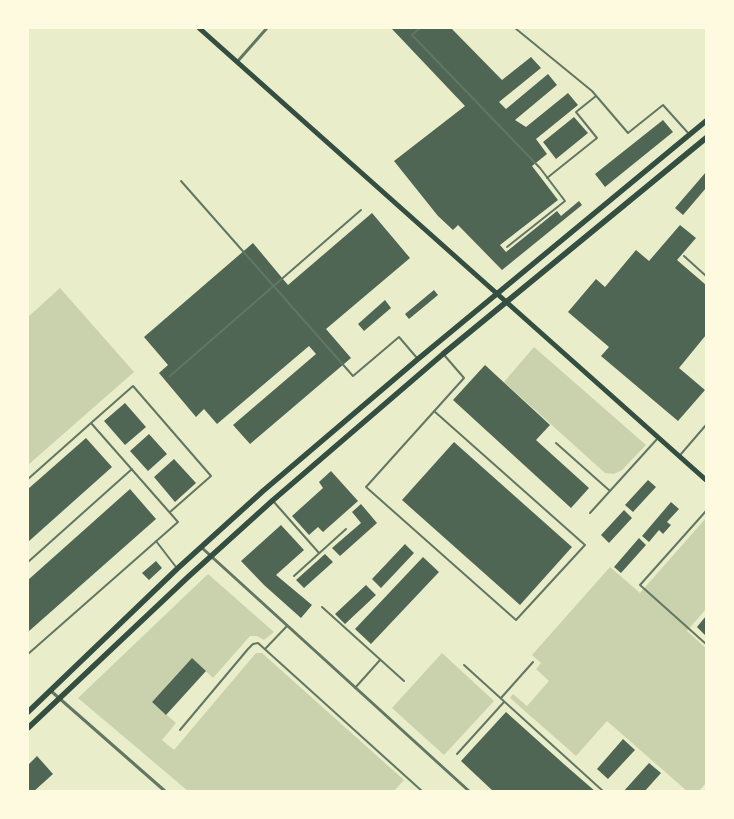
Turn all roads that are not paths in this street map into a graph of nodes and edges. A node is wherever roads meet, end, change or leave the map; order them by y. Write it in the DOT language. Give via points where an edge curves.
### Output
graph roads {
  1 [pos="199,28"];
  2 [pos="267,28"];
  3 [pos="420,28"];
  4 [pos="515,28"];
  5 [pos="237,62"];
  6 [pos="596,96"];
  7 [pos="706,122"];
  8 [pos="690,135"];
  9 [pos="706,138"];
  10 [pos="547,178"];
  11 [pos="181,181"];
  12 [pos="361,210"];
  13 [pos="507,247"];
  14 [pos="684,256"];
  15 [pos="706,276"];
  16 [pos="274,286"];
  17 [pos="498,293"];
  18 [pos="508,301"];
  19 [pos="443,354"];
  20 [pos="418,359"];
  21 [pos="170,376"];
  22 [pos="434,411"];
  23 [pos="91,423"];
  24 [pos="706,425"];
  25 [pos="658,438"];
  26 [pos="556,443"];
  27 [pos="679,456"];
  28 [pos="132,469"];
  29 [pos="28,478"];
  30 [pos="706,480"];
  31 [pos="610,491"];
  32 [pos="272,501"];
  33 [pos="706,511"];
  34 [pos="170,512"];
  35 [pos="590,513"];
  36 [pos="346,529"];
  37 [pos="156,541"];
  38 [pos="201,547"];
  39 [pos="319,553"];
  40 [pos="210,556"];
  41 [pos="28,562"];
  42 [pos="178,568"];
  43 [pos="294,576"];
  44 [pos="322,607"];
  45 [pos="287,626"];
  46 [pos="706,644"];
  47 [pos="265,649"];
  48 [pos="28,654"];
  49 [pos="380,660"];
  50 [pos="533,662"];
  51 [pos="464,665"];
  52 [pos="404,681"];
  53 [pos="355,688"];
  54 [pos="51,690"];
  55 [pos="59,698"];
  56 [pos="501,698"];
  57 [pos="504,702"];
  58 [pos="28,712"];
  59 [pos="28,728"];
  60 [pos="180,730"];
  61 [pos="458,754"];
  62 [pos="166,792"];
  63 [pos="423,792"];
  64 [pos="470,792"];
  65 [pos="604,792"];
  1 -- 5 [label="main road"];
  2 -- 5 [label="street"];
  3 -- 10 [label="lane" via="412,35"];
  4 -- 6 [label="lane"];
  5 -- 17 [label="main road"];
  6 -- 8 [label="lane" via="628,133 663,104"];
  6 -- 10 [label="lane" via="576,112 597,138"];
  7 -- 8 [label="highway"];
  8 -- 17 [label="highway"];
  9 -- 18 [label="highway"];
  10 -- 13 [label="lane" via="565,201"];
  11 -- 16 [label="lane"];
  12 -- 16 [label="lane"];
  14 -- 15 [label="lane"];
  16 -- 20 [label="lane" via="353,376 399,337"];
  16 -- 21 [label="lane"];
  17 -- 18 [label="main road"];
  17 -- 20 [label="highway"];
  18 -- 19 [label="highway"];
  18 -- 25 [label="main road"];
  19 -- 22 [label="lane" via="464,378"];
  19 -- 32 [label="highway"];
  20 -- 38 [label="highway"];
  22 -- 22 [label="lane" via="366,487 516,620 584,544"];
  23 -- 28 [label="lane"];
  23 -- 29 [label="lane"];
  23 -- 34 [label="lane" via="133,386 211,476"];
  24 -- 27 [label="lane"];
  25 -- 27 [label="main road"];
  25 -- 31 [label="lane"];
  26 -- 31 [label="lane"];
  27 -- 30 [label="main road"];
  28 -- 34 [label="lane"];
  28 -- 41 [label="lane"];
  31 -- 35 [label="lane"];
  32 -- 39 [label="lane"];
  32 -- 40 [label="highway"];
  33 -- 46 [label="lane" via="640,585"];
  34 -- 37 [label="lane" via="178,522"];
  36 -- 39 [label="lane"];
  37 -- 42 [label="lane"];
  37 -- 48 [label="lane"];
  38 -- 40 [label="street"];
  38 -- 42 [label="highway"];
  39 -- 43 [label="lane"];
  40 -- 45 [label="street"];
  40 -- 55 [label="highway"];
  42 -- 54 [label="highway"];
  44 -- 49 [label="lane"];
  45 -- 47 [label="lane"];
  45 -- 53 [label="street"];
  47 -- 60 [label="lane" via="258,643 251,646"];
  47 -- 63 [label="lane"];
  49 -- 52 [label="lane"];
  49 -- 53 [label="lane"];
  50 -- 56 [label="lane"];
  51 -- 56 [label="lane"];
  53 -- 64 [label="street"];
  54 -- 55 [label="street"];
  54 -- 58 [label="highway"];
  55 -- 59 [label="highway"];
  55 -- 62 [label="street"];
  56 -- 57 [label="lane"];
  57 -- 61 [label="lane"];
  57 -- 65 [label="lane"];
}
